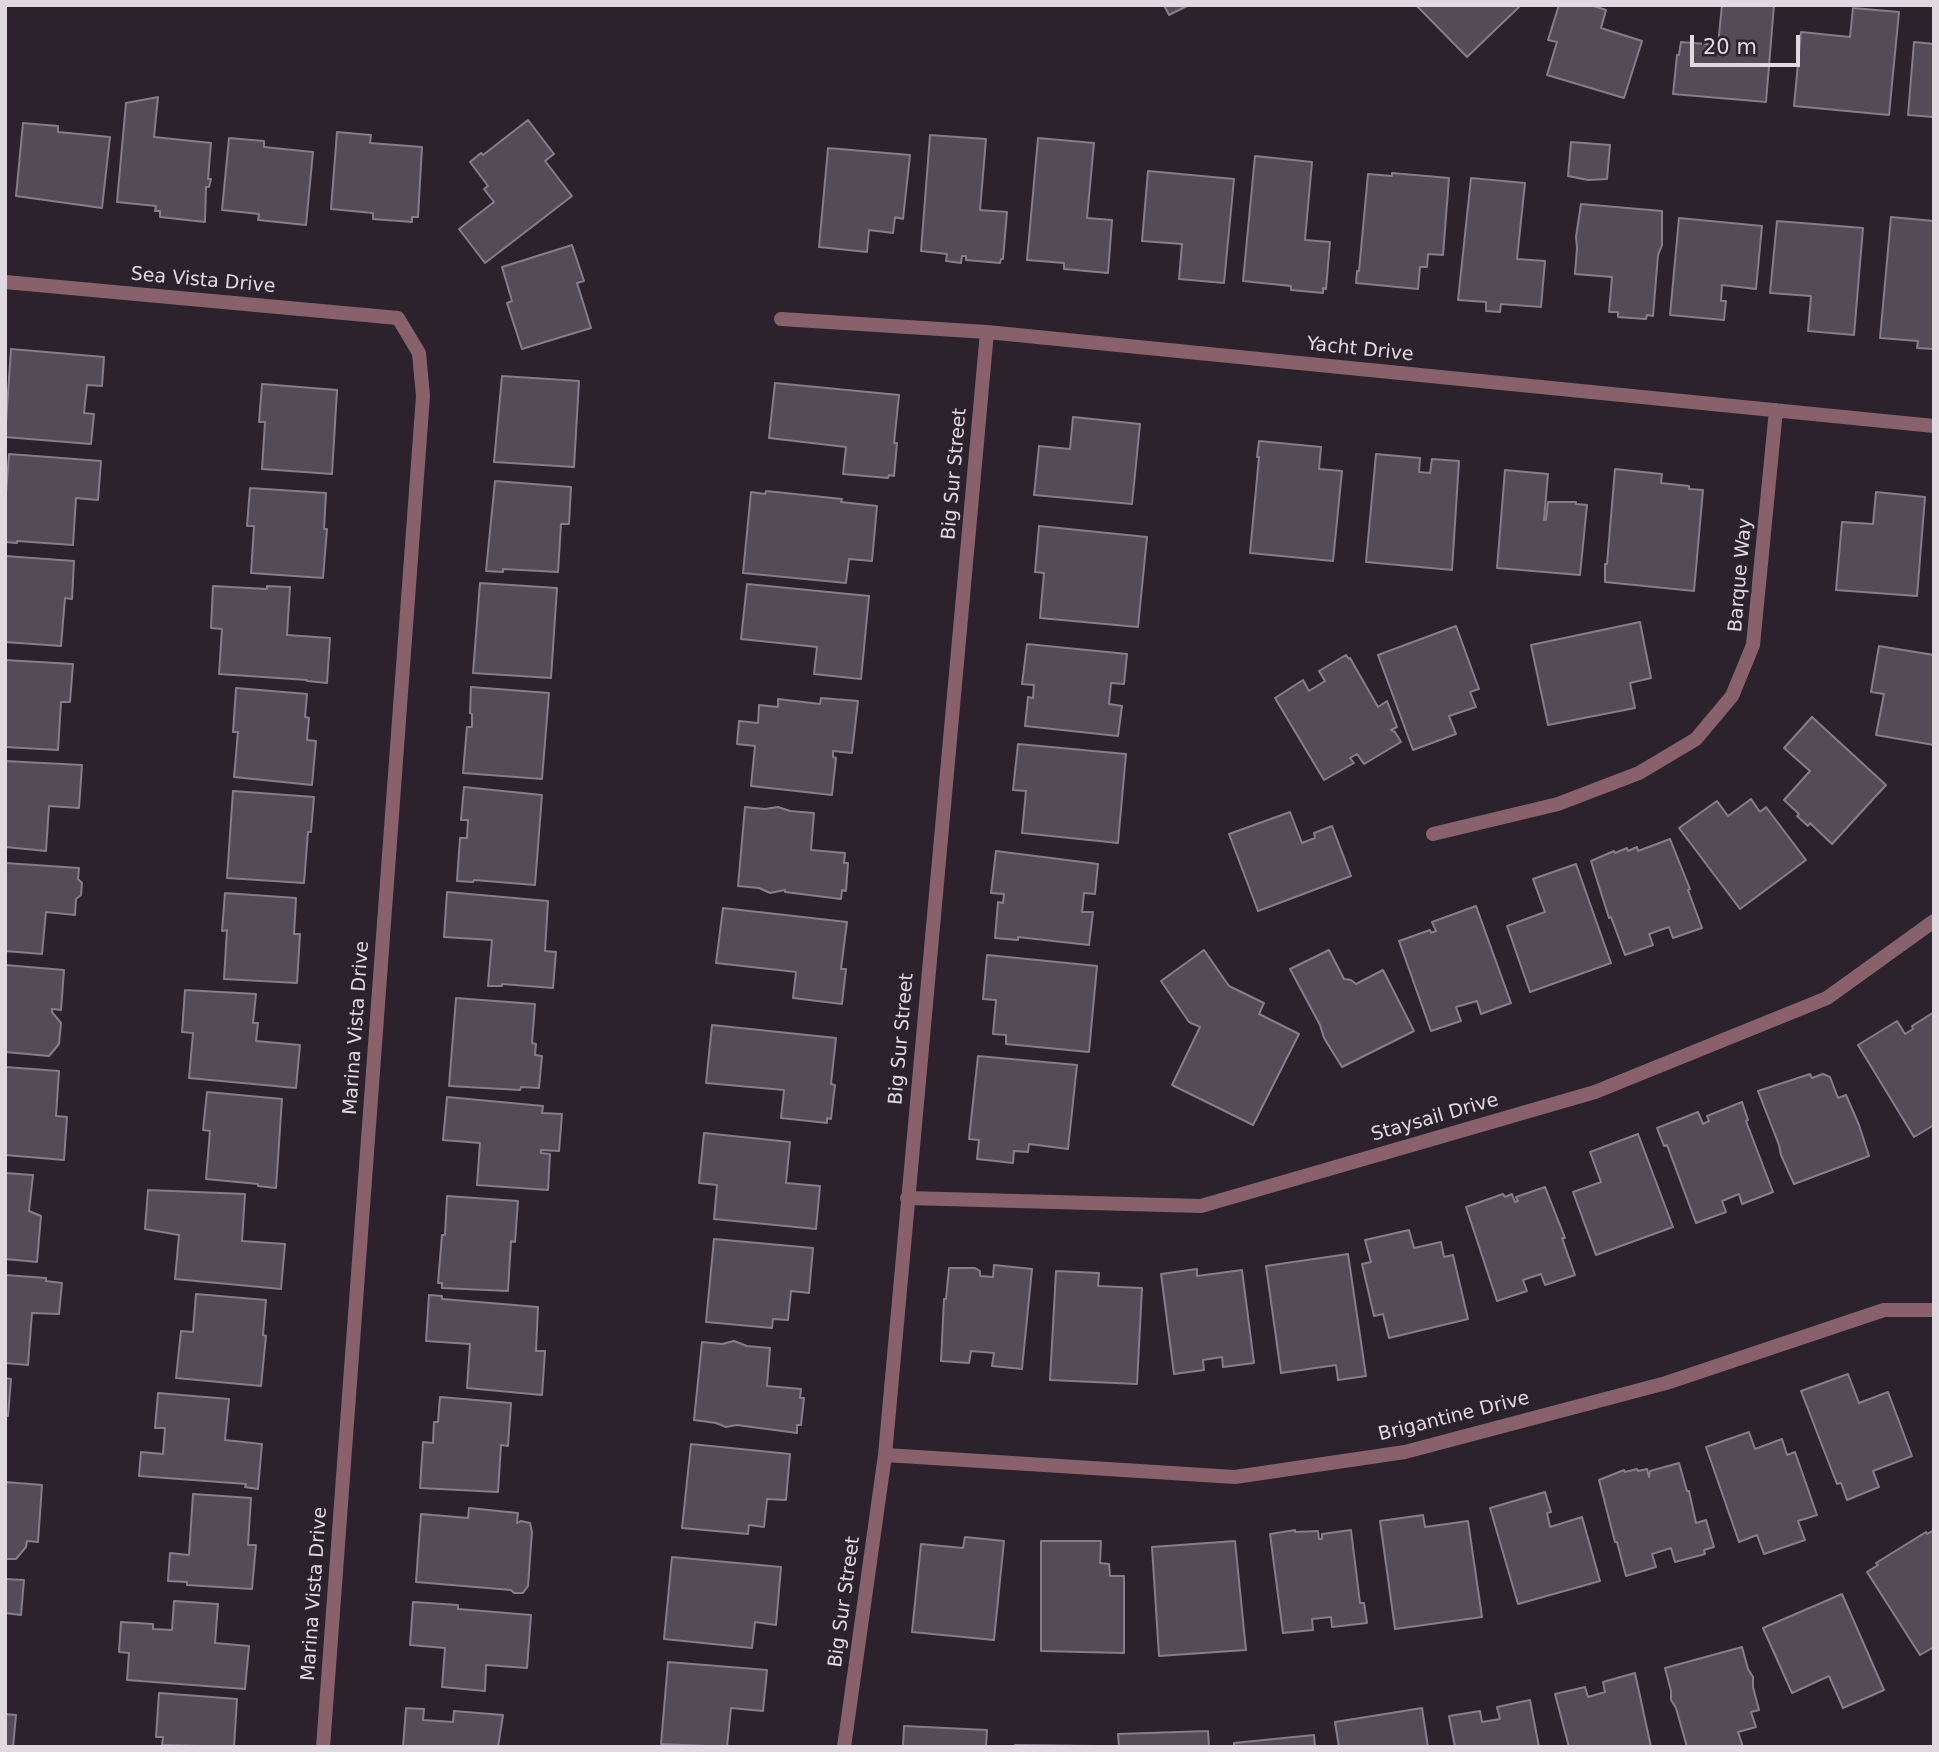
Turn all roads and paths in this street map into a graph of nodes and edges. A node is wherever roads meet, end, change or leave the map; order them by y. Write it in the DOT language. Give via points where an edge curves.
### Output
graph roads {
  1 [pos="5,282"];
  2 [pos="398,318"];
  3 [pos="781,319"];
  4 [pos="987,332"];
  5 [pos="1776,410"];
  6 [pos="1934,426"];
  7 [pos="1433,834"];
  8 [pos="1934,920"];
  9 [pos="907,1198"];
  10 [pos="1934,1310"];
  11 [pos="885,1455"];
  12 [pos="323,1747"];
  13 [pos="844,1747"];
  1 -- 2 [label="street, Sea Vista Drive"];
  2 -- 12 [label="street, Marina Vista Drive" via="419,353 424,396"];
  3 -- 4 [label="street, Yacht Drive"];
  4 -- 5 [label="street, Yacht Drive"];
  4 -- 9 [label="street, Big Sur Street"];
  5 -- 6 [label="street, Yacht Drive"];
  5 -- 7 [label="street, Barque Way" via="1754,645 1732,696 1696,739 1639,773 1558,804"];
  8 -- 9 [label="street, Staysail Drive" via="1827,998 1595,1092 1201,1206"];
  9 -- 11 [label="street, Big Sur Street"];
  10 -- 11 [label="street, Brigantine Drive" via="1884,1310 1666,1383 1405,1452 1235,1477"];
  11 -- 13 [label="street, Big Sur Street"];
}
